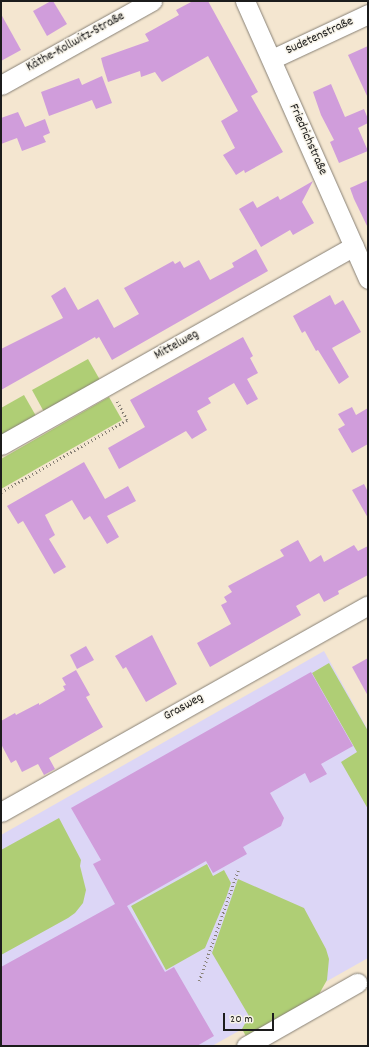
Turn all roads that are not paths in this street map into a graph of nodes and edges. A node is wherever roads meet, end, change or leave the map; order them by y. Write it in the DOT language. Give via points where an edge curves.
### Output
graph roads {
  1 [pos="152,1"];
  2 [pos="245,1"];
  3 [pos="368,14"];
  4 [pos="272,59"];
  5 [pos="1,85"];
  6 [pos="354,246"];
  7 [pos="368,279"];
  8 [pos="1,445"];
  9 [pos="368,605"];
  10 [pos="1,812"];
  11 [pos="357,983"];
  12 [pos="246,1046"];
  1 -- 5 [label="street, Käthe-Kollwitz-Straße"];
  2 -- 4 [label="street, Friedrichstraße"];
  3 -- 4 [label="street, Sudetenstraße"];
  4 -- 6 [label="street, Friedrichstraße"];
  6 -- 7 [label="street, Friedrichstraße"];
  6 -- 8 [label="street, Mittelweg"];
  9 -- 10 [label="street, Grasweg"];
  11 -- 12 [label="street"];
}
